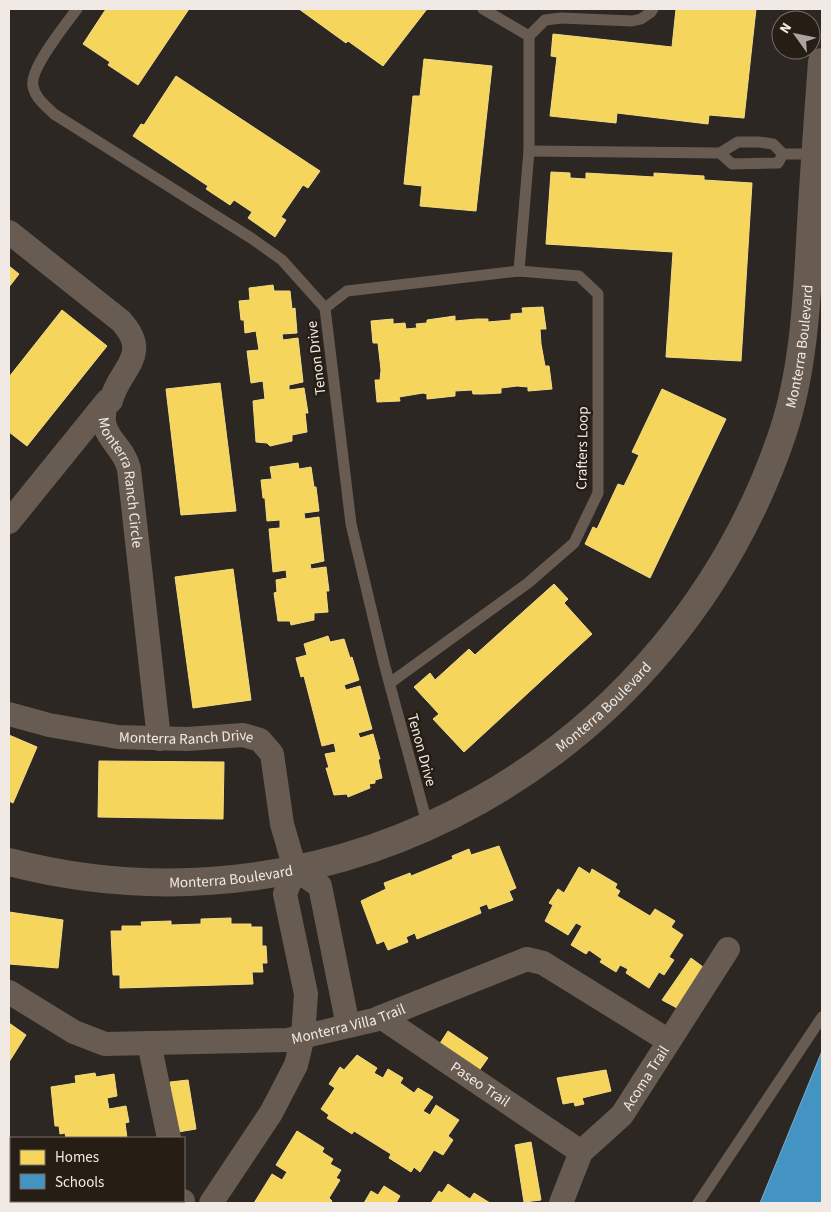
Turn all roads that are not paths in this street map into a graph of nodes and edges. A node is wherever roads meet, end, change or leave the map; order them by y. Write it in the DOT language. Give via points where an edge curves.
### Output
graph roads {
  1 [pos="76,9"];
  2 [pos="483,9"];
  3 [pos="653,9"];
  4 [pos="529,36"];
  5 [pos="822,62"];
  6 [pos="528,151"];
  7 [pos="720,153"];
  8 [pos="783,154"];
  9 [pos="816,154"];
  10 [pos="9,232"];
  11 [pos="519,271"];
  12 [pos="325,308"];
  13 [pos="112,396"];
  14 [pos="9,522"];
  15 [pos="390,683"];
  16 [pos="9,714"];
  17 [pos="159,739"];
  18 [pos="428,826"];
  19 [pos="9,862"];
  20 [pos="295,869"];
  21 [pos="728,949"];
  22 [pos="337,971"];
  23 [pos="303,978"];
  24 [pos="9,992"];
  25 [pos="822,1016"];
  26 [pos="381,1017"];
  27 [pos="348,1026"];
  28 [pos="303,1036"];
  29 [pos="669,1041"];
  30 [pos="149,1043"];
  31 [pos="169,1137"];
  32 [pos="581,1152"];
  33 [pos="211,1203"];
  34 [pos="561,1203"];
  35 [pos="698,1203"];
  1 -- 12 [label="lane, Tenon Drive" via="38,65 32,84 37,97 54,114 282,260"];
  2 -- 4 [label="lane"];
  3 -- 4 [label="lane" via="641,19 632,21 545,20"];
  4 -- 6 [label="lane"];
  5 -- 9 [label="street, Monterra Boulevard"];
  6 -- 7 [label="lane"];
  6 -- 11 [label="lane"];
  7 -- 8 [label="lane" via="738,142 759,142 773,144"];
  7 -- 8 [label="lane" via="732,164 778,163"];
  8 -- 9 [label="lane"];
  9 -- 18 [label="street, Monterra Boulevard" via="807,307 797,373 776,449 717,574 671,639 638,678 567,744 493,795"];
  10 -- 13 [label="street, Monterra Ranch Circle" via="128,330 133,339 132,363"];
  11 -- 12 [label="lane, Crafters Loop" via="347,291"];
  11 -- 15 [label="lane, Crafters Loop" via="579,276 598,294 598,493 574,543 528,583"];
  12 -- 15 [label="lane, Tenon Drive" via="351,524"];
  13 -- 14 [label="street"];
  13 -- 17 [label="street, Monterra Ranch Circle" via="104,411 104,422 109,437 125,457 129,469"];
  15 -- 18 [label="lane, Tenon Drive"];
  16 -- 17 [label="street, Monterra Ranch Drive" via="83,732"];
  17 -- 20 [label="street, Monterra Ranch Drive" via="243,735 265,744 275,762 282,824"];
  18 -- 20 [label="street, Monterra Boulevard" via="342,858"];
  19 -- 20 [label="street, Monterra Boulevard" via="67,874 146,882 225,880"];
  20 -- 22 [label="street" via="320,886"];
  20 -- 23 [label="street" via="285,894"];
  21 -- 29 [label="street, Acoma Trail"];
  22 -- 23 [label="street"];
  22 -- 27 [label="street"];
  23 -- 28 [label="street" via="306,994"];
  24 -- 30 [label="street, Monterra Villa Trail" via="74,1032 104,1044"];
  25 -- 35 [label="lane"];
  26 -- 27 [label="street, Monterra Villa Trail"];
  26 -- 29 [label="street, Monterra Villa Trail" via="527,959 543,963"];
  26 -- 32 [label="street, Paseo Trail"];
  27 -- 28 [label="street, Monterra Villa Trail"];
  28 -- 30 [label="street, Monterra Villa Trail" via="282,1040"];
  28 -- 33 [label="street" via="296,1065 271,1113"];
  29 -- 32 [label="street, Acoma Trail" via="622,1115"];
  30 -- 31 [label="street"];
  32 -- 34 [label="street, Acoma Trail"];
}
